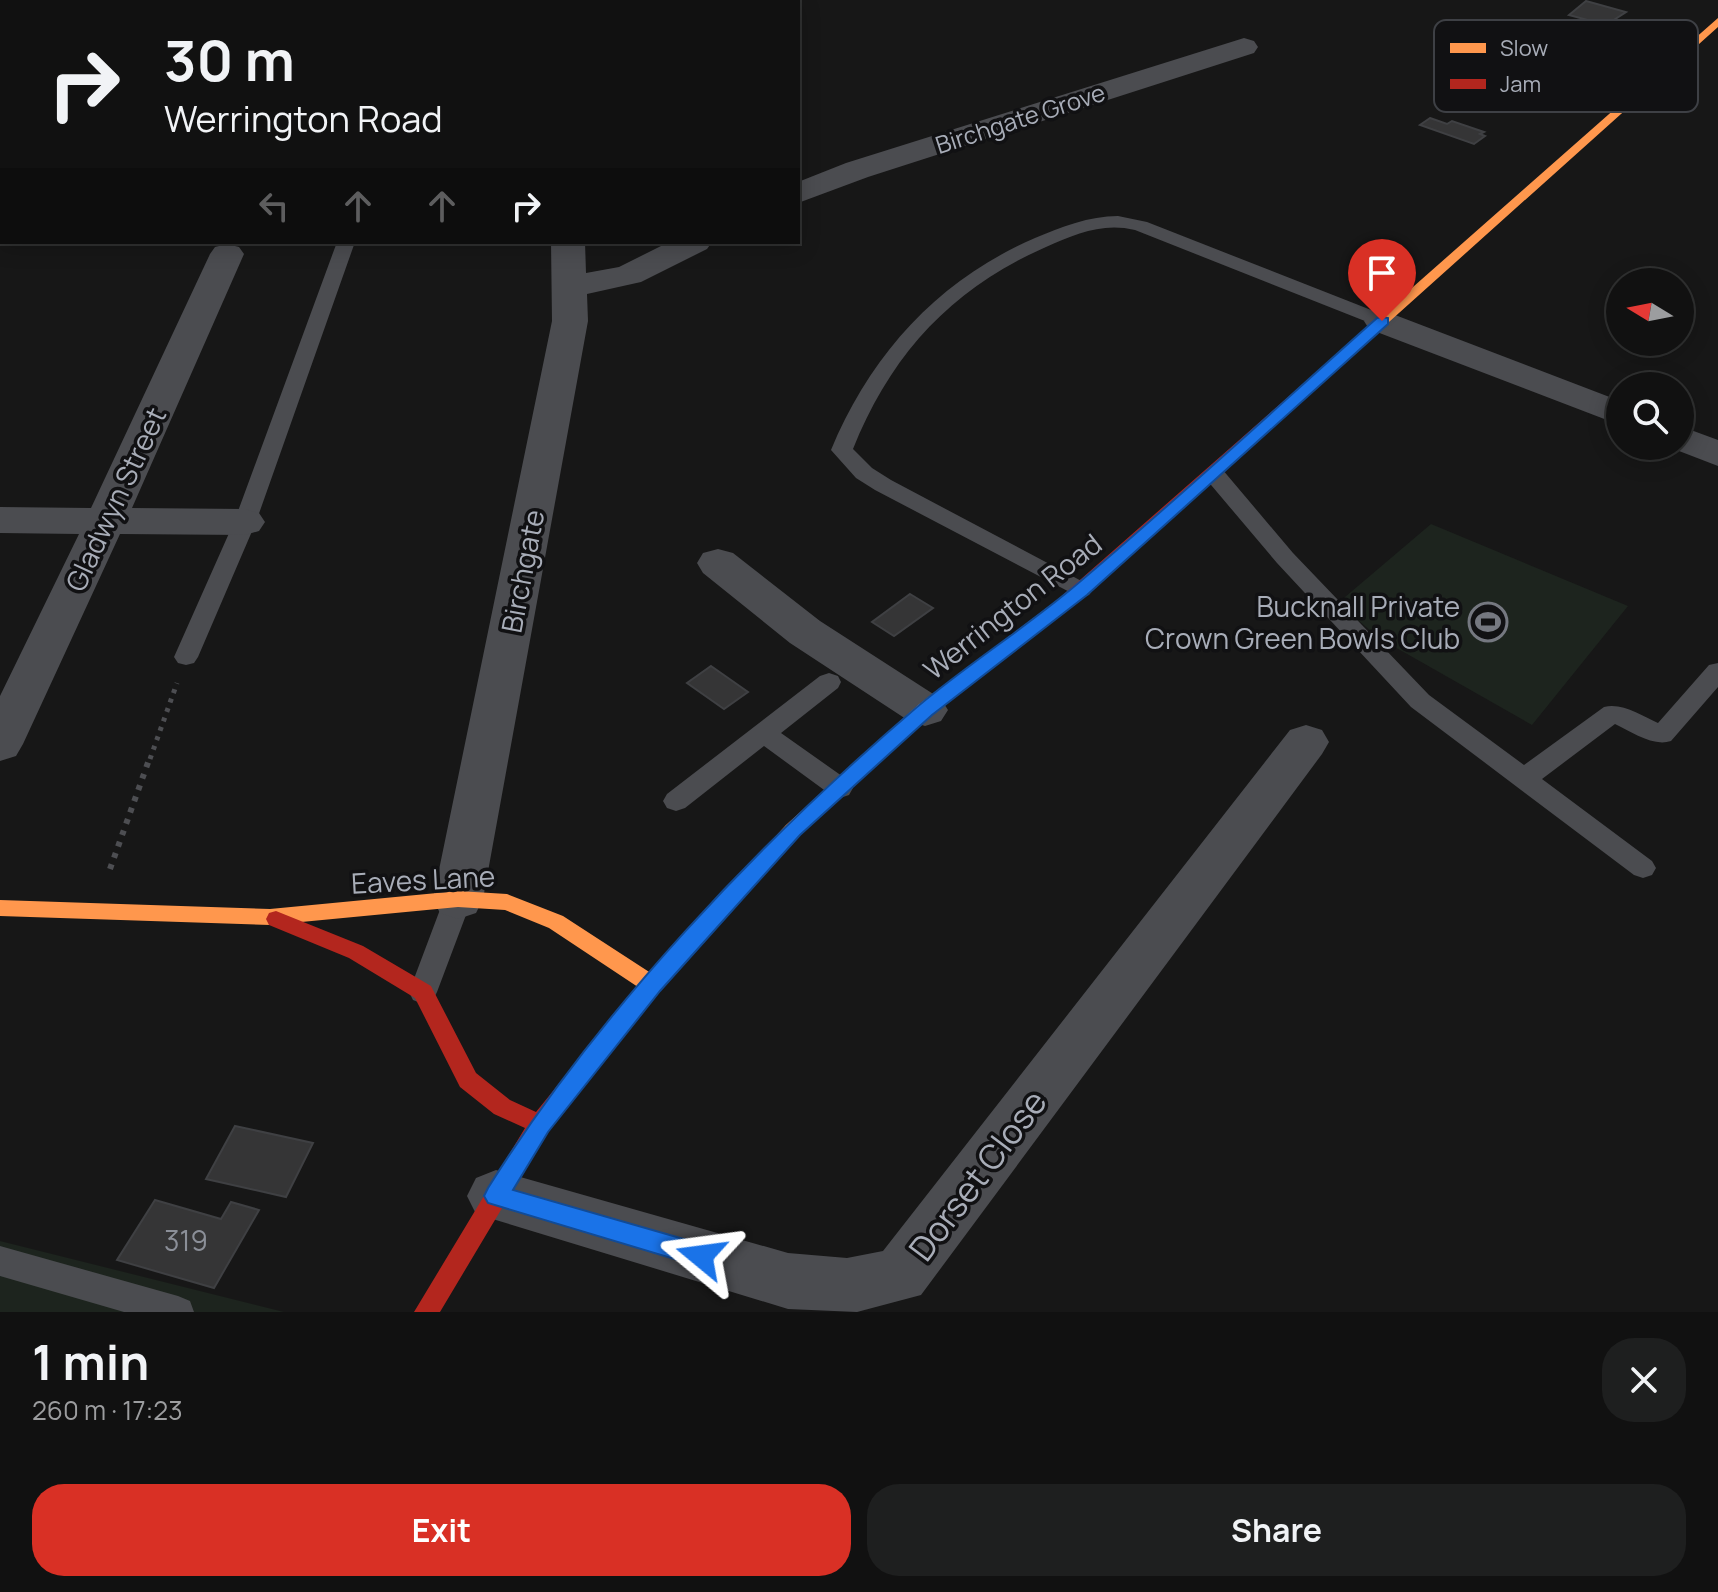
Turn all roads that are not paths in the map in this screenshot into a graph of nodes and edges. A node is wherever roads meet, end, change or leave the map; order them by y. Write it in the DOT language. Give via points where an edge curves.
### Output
graph roads {
  1 [pos="1718,21"];
  2 [pos="1698,39"];
  3 [pos="1244,47"];
  4 [pos="1616,112"];
  5 [pos="800,192"];
  6 [pos="345,244"];
  7 [pos="568,244"];
  8 [pos="691,244"];
  9 [pos="227,254"];
  10 [pos="571,287"];
  11 [pos="1382,321"];
  12 [pos="1606,409"];
  13 [pos="1694,444"];
  14 [pos="1718,454"];
  15 [pos="1214,474"];
  16 [pos="0,520"];
  17 [pos="106,520"];
  18 [pos="245,522"];
  19 [pos="718,563"];
  20 [pos="1081,590"];
  21 [pos="186,657"];
  22 [pos="1718,671"];
  23 [pos="829,682"];
  24 [pos="925,710"];
  25 [pos="763,733"];
  26 [pos="1306,742"];
  27 [pos="0,744"];
  28 [pos="1523,779"];
  29 [pos="840,788"];
  30 [pos="676,801"];
  31 [pos="1643,868"];
  32 [pos="458,899"];
  33 [pos="0,908"];
  34 [pos="270,917"];
  35 [pos="652,985"];
  36 [pos="423,992"];
  37 [pos="540,1124"];
  38 [pos="496,1196"];
  39 [pos="0,1261"];
  40 [pos="178,1312"];
  41 [pos="426,1312"];
  1 -- 2 [label="main road, Werrington Road"];
  3 -- 5 [label="street, Birchgate Grove"];
  4 -- 11 [label="main road, Werrington Road"];
  6 -- 18 [label="lane"];
  7 -- 10 [label="street, Birchgate"];
  8 -- 10 [label="street" via="629,275"];
  9 -- 17 [label="street, Gladwyn Street"];
  10 -- 32 [label="street, Birchgate" via="570,321"];
  11 -- 12 [label="street"];
  11 -- 15 [label="main road, Werrington Road"];
  11 -- 20 [label="lane" via="1141,226 1104,219 1033,244 973,277 922,322 873,381 842,450 883,485"];
  13 -- 14 [label="street"];
  15 -- 20 [label="main road, Werrington Road"];
  15 -- 28 [label="lane" via="1420,701"];
  16 -- 17 [label="street"];
  17 -- 18 [label="street"];
  17 -- 27 [label="street, Gladwyn Street"];
  18 -- 21 [label="lane"];
  19 -- 24 [label="street" via="805,632"];
  20 -- 24 [label="main road, Werrington Road"];
  22 -- 28 [label="lane" via="1662,735 1613,713"];
  23 -- 25 [label="lane"];
  24 -- 29 [label="main road, Werrington Road"];
  25 -- 29 [label="lane"];
  25 -- 30 [label="lane"];
  26 -- 38 [label="street, Dorset Close" via="900,1275 847,1286 788,1281"];
  28 -- 31 [label="lane"];
  29 -- 35 [label="main road, Werrington Road" via="793,830"];
  32 -- 34 [label="main road, Eaves Lane"];
  32 -- 35 [label="main road, Eaves Lane" via="507,902 556,922"];
  32 -- 36 [label="lane"];
  33 -- 34 [label="main road, Eaves Lane"];
  34 -- 36 [label="main road, Eaves Lane" via="356,952"];
  35 -- 37 [label="main road, Werrington Road"];
  36 -- 37 [label="main road" via="468,1080 502,1107"];
  37 -- 38 [label="main road, Werrington Road"];
  38 -- 41 [label="main road, Werrington Road"];
  39 -- 40 [label="lane"];
}
